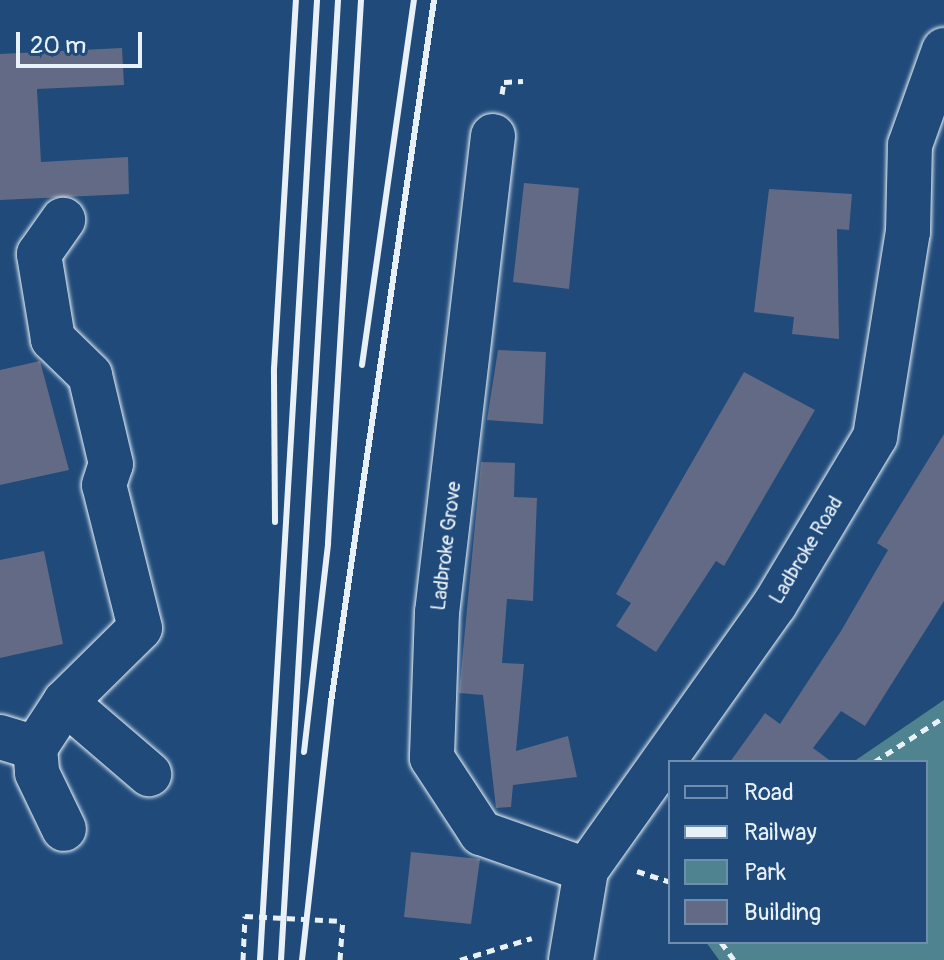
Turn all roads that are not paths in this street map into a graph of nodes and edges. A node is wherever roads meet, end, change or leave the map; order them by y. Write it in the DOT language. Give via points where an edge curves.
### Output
graph roads {
  1 [pos="944,50"];
  2 [pos="938,92"];
  3 [pos="493,136"];
  4 [pos="63,220"];
  5 [pos="65,702"];
  6 [pos="18,743"];
  7 [pos="149,774"];
  8 [pos="64,829"];
  9 [pos="586,870"];
  10 [pos="572,943"];
  1 -- 2 [label="street, Ladbroke Road"];
  2 -- 9 [label="street, Ladbroke Road" via="910,145 908,232 875,437 775,604"];
  3 -- 9 [label="street, Ladbroke Grove" via="437,612 432,758 481,833"];
  4 -- 5 [label="street" via="39,254 53,339 90,375 111,464 104,485 140,628"];
  5 -- 6 [label="street"];
  5 -- 7 [label="street"];
  6 -- 8 [label="street"];
  9 -- 10 [label="street, Ladbroke Road"];
}
